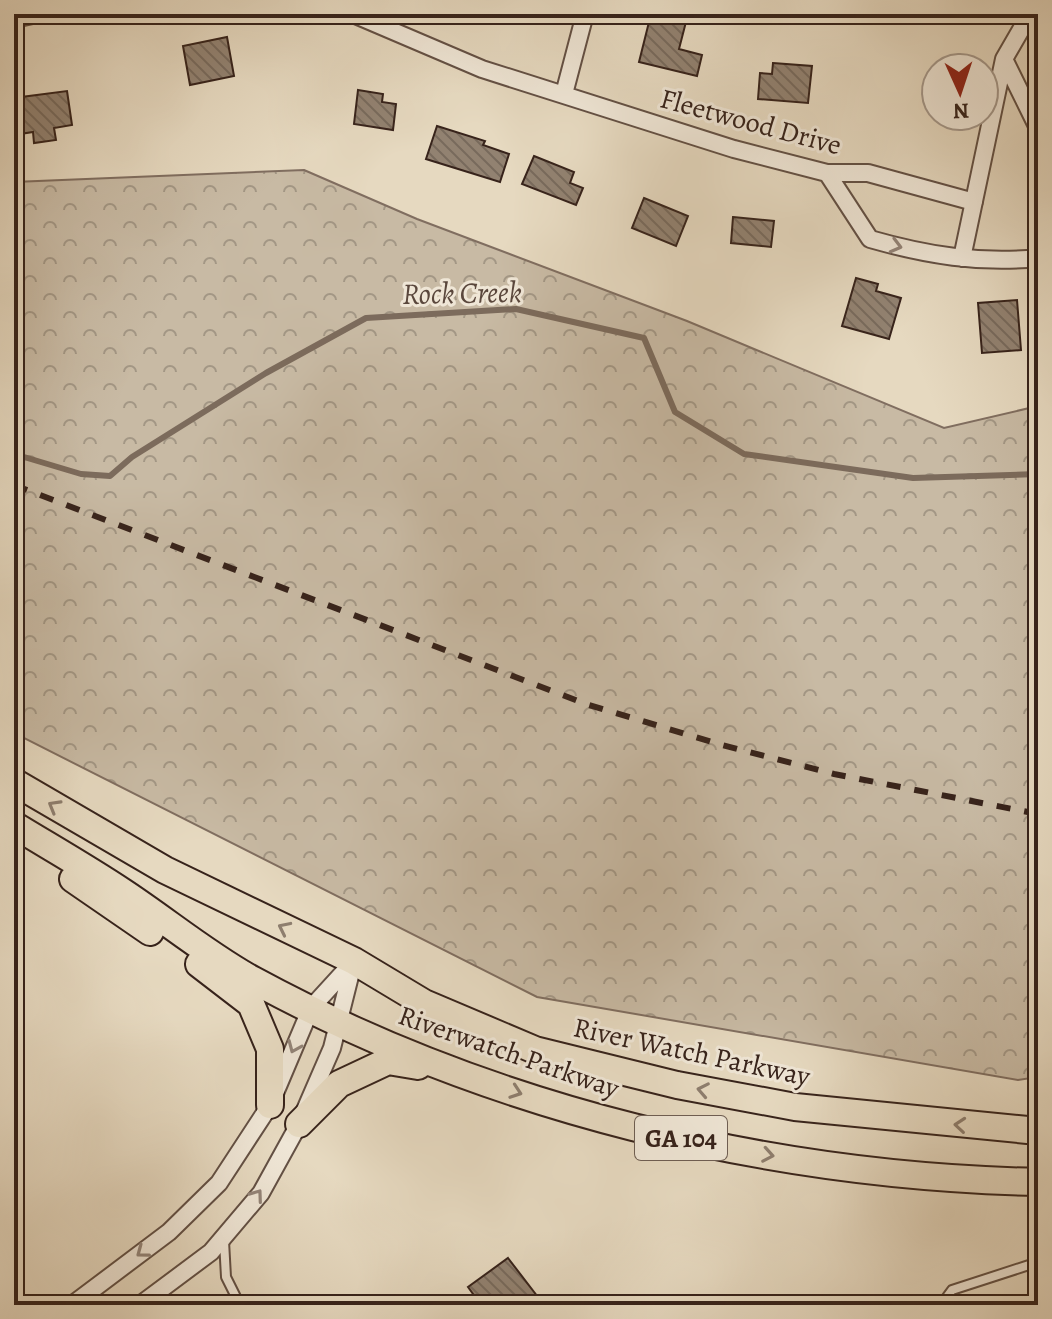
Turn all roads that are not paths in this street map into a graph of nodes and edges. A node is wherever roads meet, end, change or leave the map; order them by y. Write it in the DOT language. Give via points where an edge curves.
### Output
graph roads {
  1 [pos="37,14"];
  2 [pos="353,14"];
  3 [pos="585,14"];
  4 [pos="1030,14"];
  5 [pos="14,19"];
  6 [pos="1004,59"];
  7 [pos="564,94"];
  8 [pos="1038,128"];
  9 [pos="827,173"];
  10 [pos="974,202"];
  11 [pos="962,258"];
  12 [pos="1038,258"];
  13 [pos="14,782"];
  14 [pos="14,826"];
  15 [pos="354,961"];
  16 [pos="311,1008"];
  17 [pos="339,1024"];
  18 [pos="462,1073"];
  19 [pos="270,1105"];
  20 [pos="299,1124"];
  21 [pos="1038,1131"];
  22 [pos="1038,1182"];
  23 [pos="225,1236"];
  24 [pos="1038,1266"];
  25 [pos="72,1305"];
  26 [pos="140,1305"];
  27 [pos="240,1305"];
  28 [pos="941,1305"];
  1 -- 5 [label="street"];
  2 -- 7 [label="street, Fleetwood Drive" via="482,69"];
  3 -- 7 [label="street"];
  4 -- 6 [label="street"];
  6 -- 8 [label="street"];
  6 -- 10 [label="street"];
  7 -- 9 [label="street, Fleetwood Drive"];
  9 -- 10 [label="street, Fleetwood Drive" via="868,173"];
  9 -- 11 [label="street, one-way" via="870,239"];
  10 -- 11 [label="street"];
  11 -- 12 [label="street"];
  15 -- 13 [label="main road, GA 104, one-way" via="165,870"];
  14 -- 16 [label="main road, Riverwatch Parkway / GA 104" via="253,980"];
  14 -- 19 [label="main road" via="83,888 251,1004 270,1049"];
  15 -- 16 [label="street"];
  15 -- 17 [label="street"];
  21 -- 15 [label="main road, River Watch Parkway / GA 104, one-way" via="795,1107 663,1082 535,1050 424,1003"];
  16 -- 17 [label="main road, Riverwatch Parkway / GA 104"];
  16 -- 19 [label="street, one-way"];
  17 -- 18 [label="main road, Riverwatch Parkway / GA 104"];
  17 -- 20 [label="street"];
  18 -- 20 [label="main road" via="388,1061 339,1084"];
  18 -- 22 [label="main road, Riverwatch Parkway / GA 104, one-way" via="614,1121 760,1154 895,1173"];
  19 -- 25 [label="street, one-way" via="219,1183 169,1232"];
  23 -- 20 [label="street, one-way" via="261,1193"];
  23 -- 26 [label="street"];
  23 -- 27 [label="lane" via="226,1277"];
  24 -- 28 [label="lane" via="952,1290"];
}
